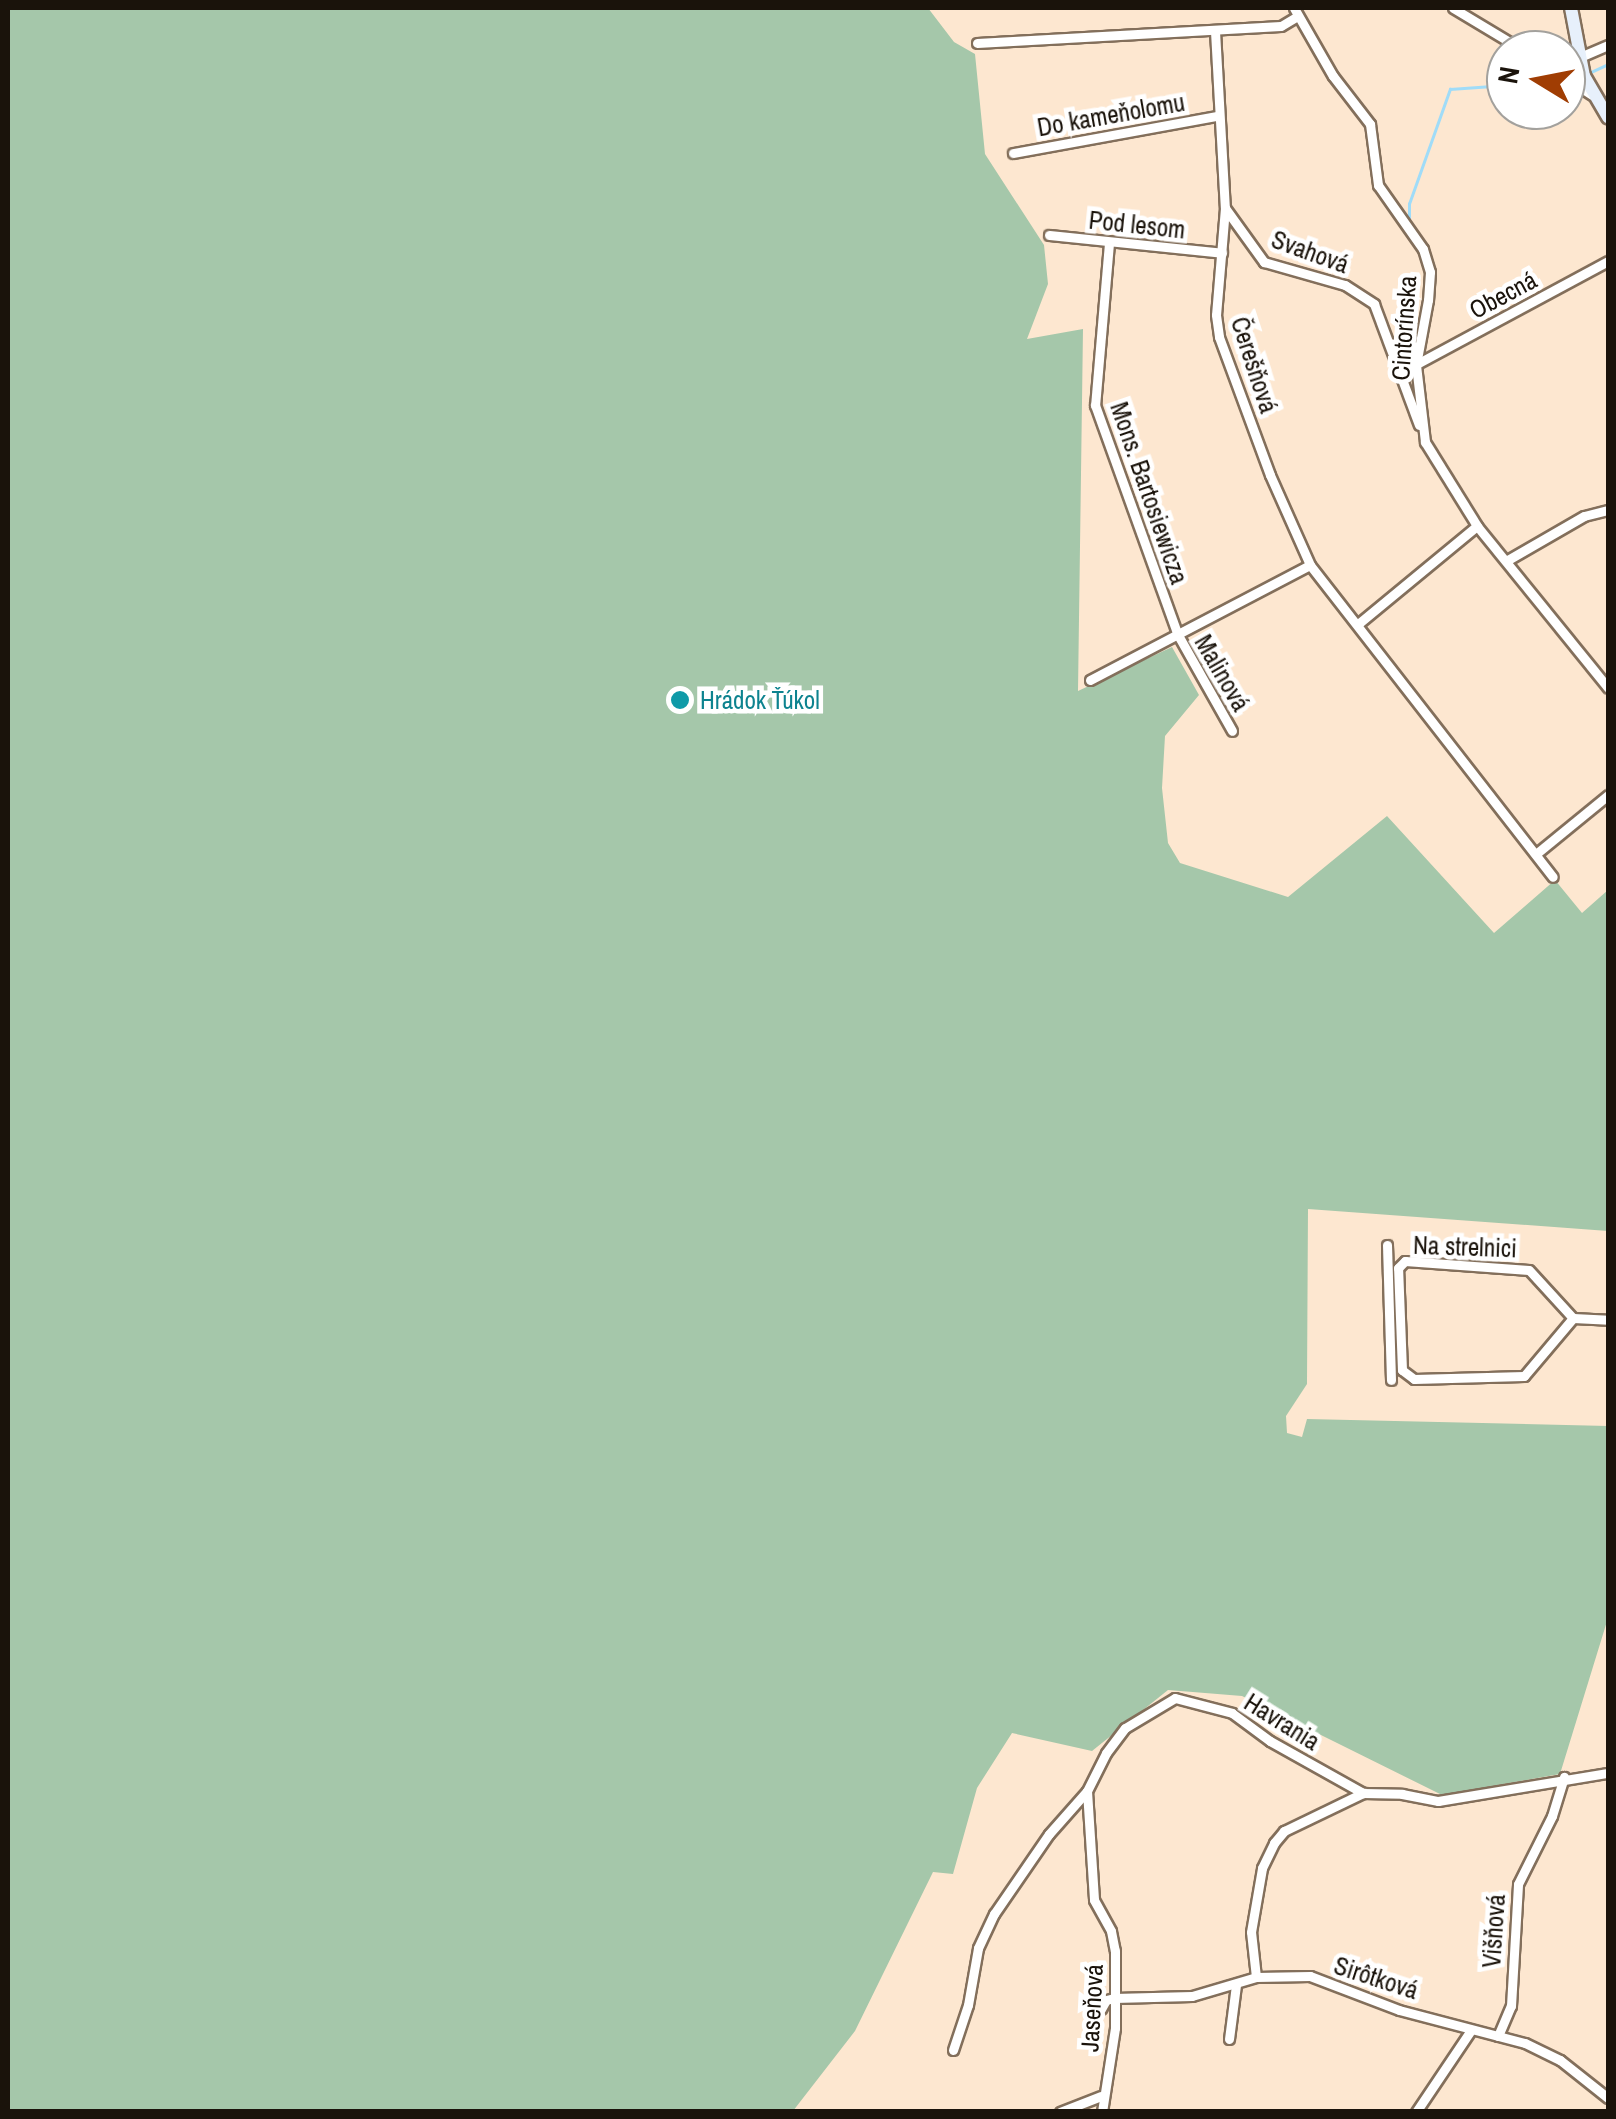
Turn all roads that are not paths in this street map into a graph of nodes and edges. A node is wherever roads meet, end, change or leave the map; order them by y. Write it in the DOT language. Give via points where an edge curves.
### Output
graph roads {
  1 [pos="1453,8"];
  2 [pos="1295,12"];
  3 [pos="1490,30"];
  4 [pos="1215,31"];
  5 [pos="977,43"];
  6 [pos="1586,82"];
  7 [pos="1586,90"];
  8 [pos="1595,96"];
  9 [pos="1217,116"];
  10 [pos="1608,116"];
  11 [pos="1013,153"];
  12 [pos="1225,208"];
  13 [pos="1048,235"];
  14 [pos="1109,243"];
  15 [pos="1222,252"];
  16 [pos="1608,261"];
  17 [pos="1416,365"];
  18 [pos="1400,372"];
  19 [pos="1425,442"];
  20 [pos="1608,510"];
  21 [pos="1477,526"];
  22 [pos="1506,561"];
  23 [pos="1310,565"];
  24 [pos="1358,624"];
  25 [pos="1178,635"];
  26 [pos="1090,680"];
  27 [pos="1608,688"];
  28 [pos="1232,730"];
  29 [pos="1608,795"];
  30 [pos="1536,854"];
  31 [pos="1553,877"];
  32 [pos="1387,1245"];
  33 [pos="1394,1292"];
  34 [pos="1573,1318"];
  35 [pos="1608,1320"];
  36 [pos="1396,1343"];
  37 [pos="1392,1380"];
  38 [pos="1608,1773"];
  39 [pos="1564,1778"];
  40 [pos="1087,1791"];
  41 [pos="1363,1794"];
  42 [pos="1256,1976"];
  43 [pos="1236,1986"];
  44 [pos="1114,1998"];
  45 [pos="1101,2009"];
  46 [pos="1471,2030"];
  47 [pos="1498,2036"];
  48 [pos="1229,2039"];
  49 [pos="953,2050"];
  50 [pos="1101,2096"];
  51 [pos="1608,2098"];
  52 [pos="1060,2112"];
  53 [pos="1102,2112"];
  54 [pos="1416,2112"];
  1 -- 3 [label="street"];
  2 -- 4 [label="street" via="1281,26"];
  2 -- 17 [label="street, Cintorínska" via="1370,124 1378,184 1423,248 1430,272"];
  4 -- 5 [label="street"];
  4 -- 9 [label="street, Čerešňová"];
  6 -- 8 [label="street"];
  7 -- 8 [label="street"];
  8 -- 10 [label="street"];
  9 -- 11 [label="street, Do kameňolomu"];
  9 -- 12 [label="street, Čerešňová"];
  12 -- 15 [label="street, Čerešňová"];
  12 -- 18 [label="street, Svahová" via="1264,262 1345,285 1374,304"];
  13 -- 14 [label="street, Pod lesom"];
  14 -- 15 [label="street, Pod lesom"];
  14 -- 25 [label="street, Mons. Bartosiewicza" via="1094,405"];
  15 -- 23 [label="street, Čerešňová" via="1219,337"];
  16 -- 17 [label="street, Obecná"];
  17 -- 18 [label="street, Obecná"];
  17 -- 19 [label="street, Cintorínska"];
  18 -- 19 [label="street, Svahová"];
  19 -- 21 [label="street, Cintorínska"];
  20 -- 22 [label="street" via="1584,516"];
  21 -- 22 [label="street, Cintorínska"];
  21 -- 24 [label="street"];
  22 -- 27 [label="street, Cintorínska"];
  23 -- 24 [label="street, Čerešňová"];
  23 -- 25 [label="street"];
  24 -- 30 [label="street, Čerešňová"];
  25 -- 26 [label="street"];
  25 -- 28 [label="street, Malinová"];
  29 -- 30 [label="street"];
  30 -- 31 [label="street, Čerešňová"];
  32 -- 33 [label="street"];
  33 -- 34 [label="street, Na strelnici" via="1404,1261 1530,1270"];
  33 -- 36 [label="street, Na strelnici"];
  34 -- 35 [label="street"];
  34 -- 36 [label="street, Na strelnici" via="1524,1376 1414,1379 1402,1370"];
  36 -- 37 [label="street"];
  38 -- 39 [label="street, Havrania"];
  39 -- 41 [label="street, Havrania" via="1438,1802"];
  39 -- 47 [label="street, Višňová" via="1518,1884 1511,2006"];
  40 -- 41 [label="street, Havrania" via="1126,1728 1175,1698 1232,1712"];
  40 -- 44 [label="street, Jaseňová" via="1094,1900 1116,1951"];
  40 -- 49 [label="street, Havrania" via="994,1914 978,1948"];
  41 -- 42 [label="street" via="1284,1830 1274,1843 1262,1868 1250,1932"];
  42 -- 43 [label="street, Sirôtková"];
  42 -- 46 [label="street, Sirôtková" via="1310,1976"];
  43 -- 44 [label="street, Sirôtková" via="1192,1996"];
  43 -- 48 [label="street"];
  44 -- 45 [label="street"];
  44 -- 50 [label="street, Jaseňová" via="1113,2053"];
  46 -- 47 [label="street, Sirôtková"];
  46 -- 54 [label="street"];
  47 -- 51 [label="street, Sirôtková" via="1560,2060"];
  50 -- 52 [label="street"];
  50 -- 53 [label="street, Jaseňová"];
}
